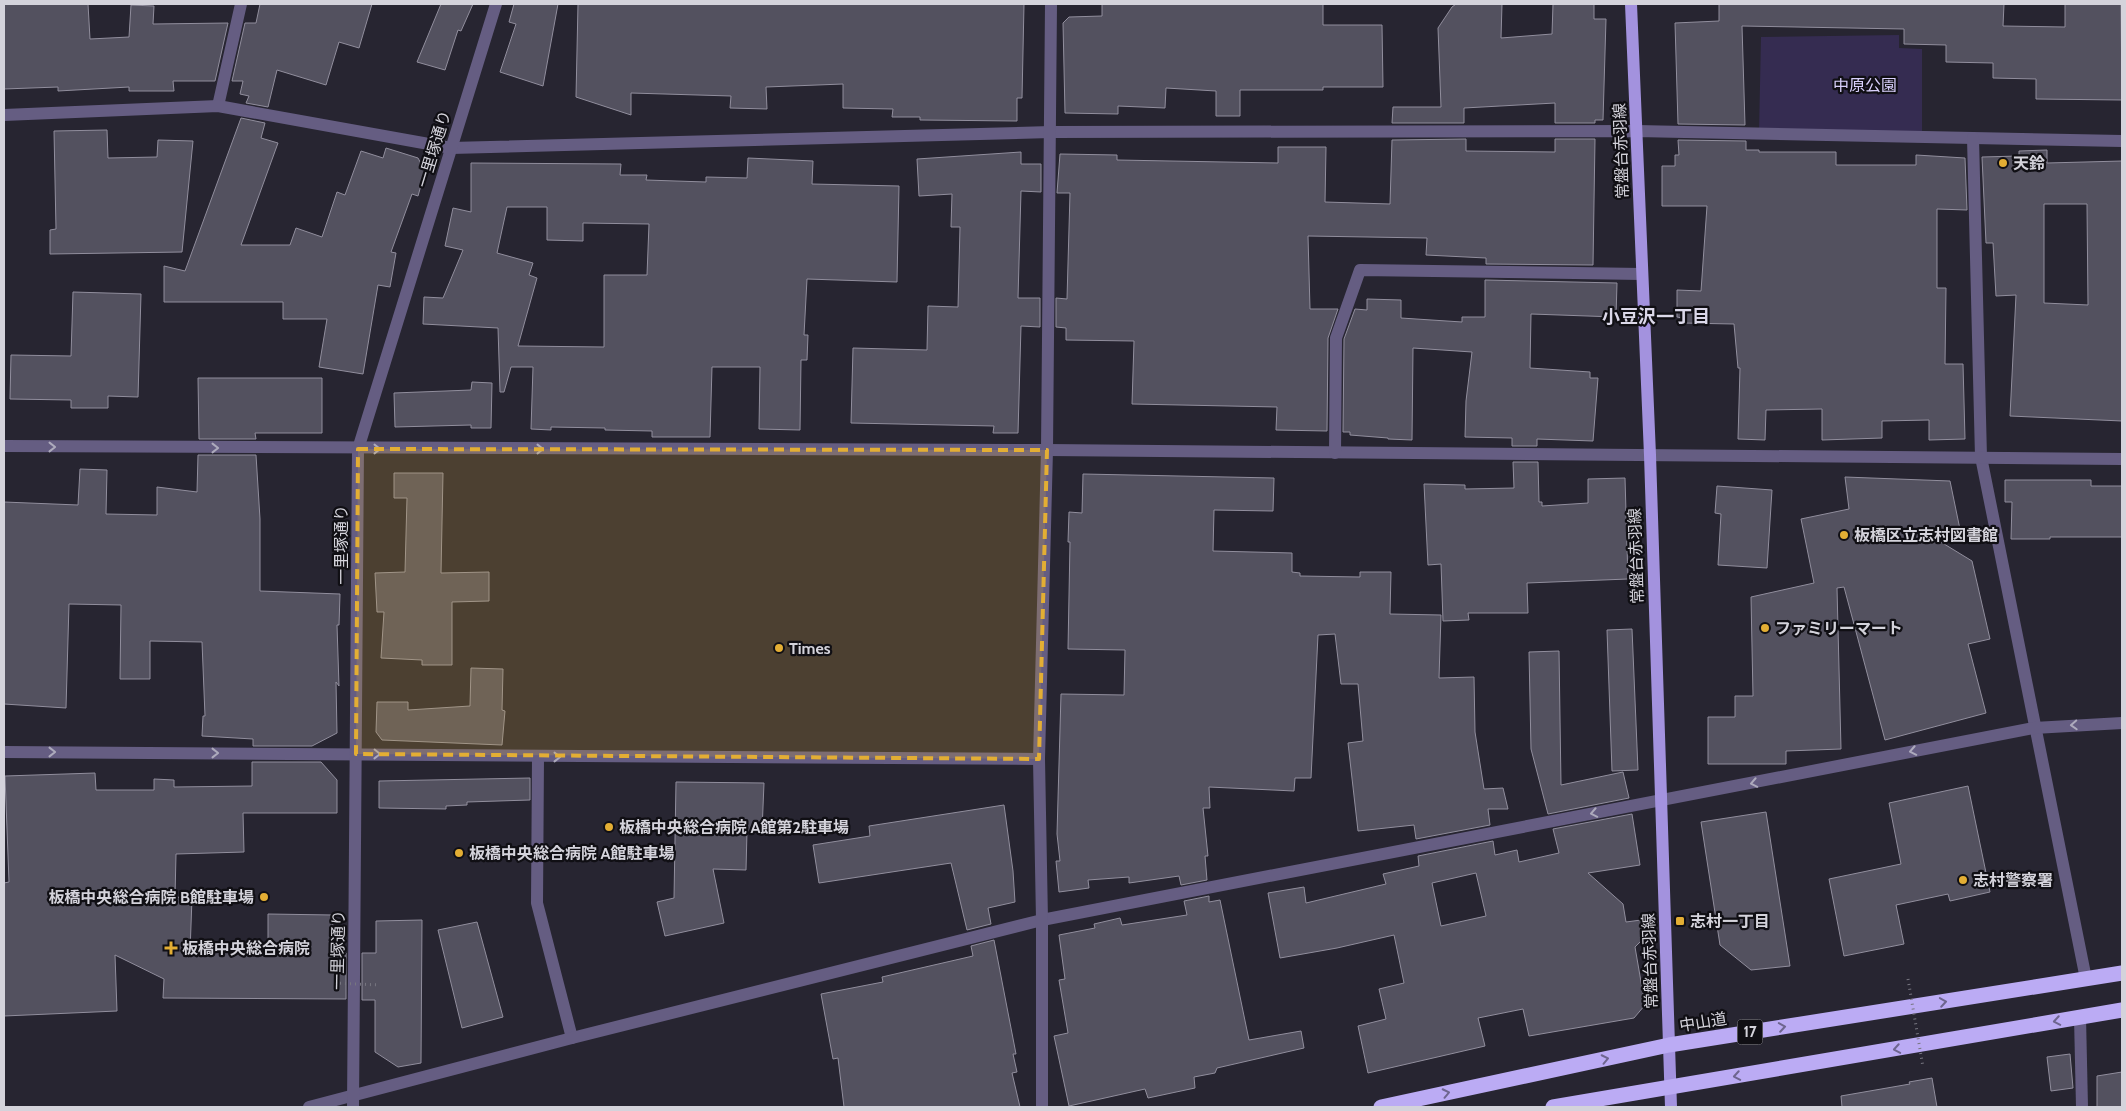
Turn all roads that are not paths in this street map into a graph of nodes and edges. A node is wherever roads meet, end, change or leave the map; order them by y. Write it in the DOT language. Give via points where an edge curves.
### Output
graph roads {
  1 [pos="241,4"];
  2 [pos="496,4"];
  3 [pos="1051,4"];
  4 [pos="1632,4"];
  5 [pos="218,106"];
  6 [pos="4,115"];
  7 [pos="1637,130"];
  8 [pos="1050,132"];
  9 [pos="1973,138"];
  10 [pos="2122,141"];
  11 [pos="451,148"];
  12 [pos="1642,274"];
  13 [pos="4,446"];
  14 [pos="358,449"];
  15 [pos="1047,450"];
  16 [pos="1335,452"];
  17 [pos="1650,455"];
  18 [pos="1981,457"];
  19 [pos="2122,459"];
  20 [pos="2122,723"];
  21 [pos="2034,728"];
  22 [pos="4,752"];
  23 [pos="356,754"];
  24 [pos="538,757"];
  25 [pos="1039,759"];
  26 [pos="1660,801"];
  27 [pos="1042,920"];
  28 [pos="2122,973"];
  29 [pos="2086,979"];
  30 [pos="2122,1010"];
  31 [pos="2080,1017"];
  32 [pos="572,1038"];
  33 [pos="1669,1045"];
  34 [pos="1671,1087"];
  35 [pos="353,1102"];
  36 [pos="310,1107"];
  37 [pos="1042,1107"];
  38 [pos="1381,1107"];
  39 [pos="1553,1107"];
  40 [pos="1671,1107"];
  41 [pos="2082,1107"];
  1 -- 5 [label="street"];
  2 -- 11 [label="street, 一里塚通り"];
  3 -- 8 [label="street"];
  4 -- 7 [label="main road, 常盤台赤羽線"];
  5 -- 6 [label="street"];
  5 -- 11 [label="street"];
  7 -- 8 [label="street"];
  7 -- 9 [label="street"];
  7 -- 12 [label="main road, 常盤台赤羽線"];
  8 -- 11 [label="street"];
  8 -- 15 [label="street"];
  9 -- 10 [label="street"];
  9 -- 18 [label="street"];
  11 -- 14 [label="street, 一里塚通り"];
  12 -- 16 [label="street" via="1360,270 1336,338"];
  12 -- 17 [label="main road, 常盤台赤羽線"];
  13 -- 14 [label="street, one-way"];
  14 -- 15 [label="street, one-way"];
  14 -- 23 [label="street, 一里塚通り"];
  15 -- 16 [label="street"];
  15 -- 25 [label="street"];
  16 -- 17 [label="street"];
  17 -- 18 [label="street"];
  17 -- 26 [label="main road, 常盤台赤羽線"];
  18 -- 19 [label="street"];
  18 -- 21 [label="street"];
  20 -- 21 [label="street, one-way"];
  21 -- 26 [label="street, one-way"];
  21 -- 29 [label="street"];
  22 -- 23 [label="street, one-way"];
  23 -- 24 [label="street, one-way"];
  23 -- 35 [label="street, 一里塚通り"];
  24 -- 25 [label="street, one-way"];
  24 -- 32 [label="street" via="537,903"];
  25 -- 27 [label="street"];
  26 -- 27 [label="street, one-way"];
  26 -- 33 [label="main road, 常盤台赤羽線"];
  27 -- 32 [label="street"];
  27 -- 37 [label="street"];
  28 -- 29 [label="highway, 中山道 / 17"];
  33 -- 29 [label="highway, 中山道 / 17, one-way"];
  30 -- 31 [label="highway"];
  31 -- 34 [label="highway, one-way"];
  31 -- 41 [label="street"];
  32 -- 35 [label="street"];
  33 -- 34 [label="main road, 常盤台赤羽線"];
  38 -- 33 [label="highway, 中山道 / 17, one-way"];
  34 -- 39 [label="highway"];
  34 -- 40 [label="main road, 常盤台赤羽線"];
  35 -- 36 [label="street"];
}
